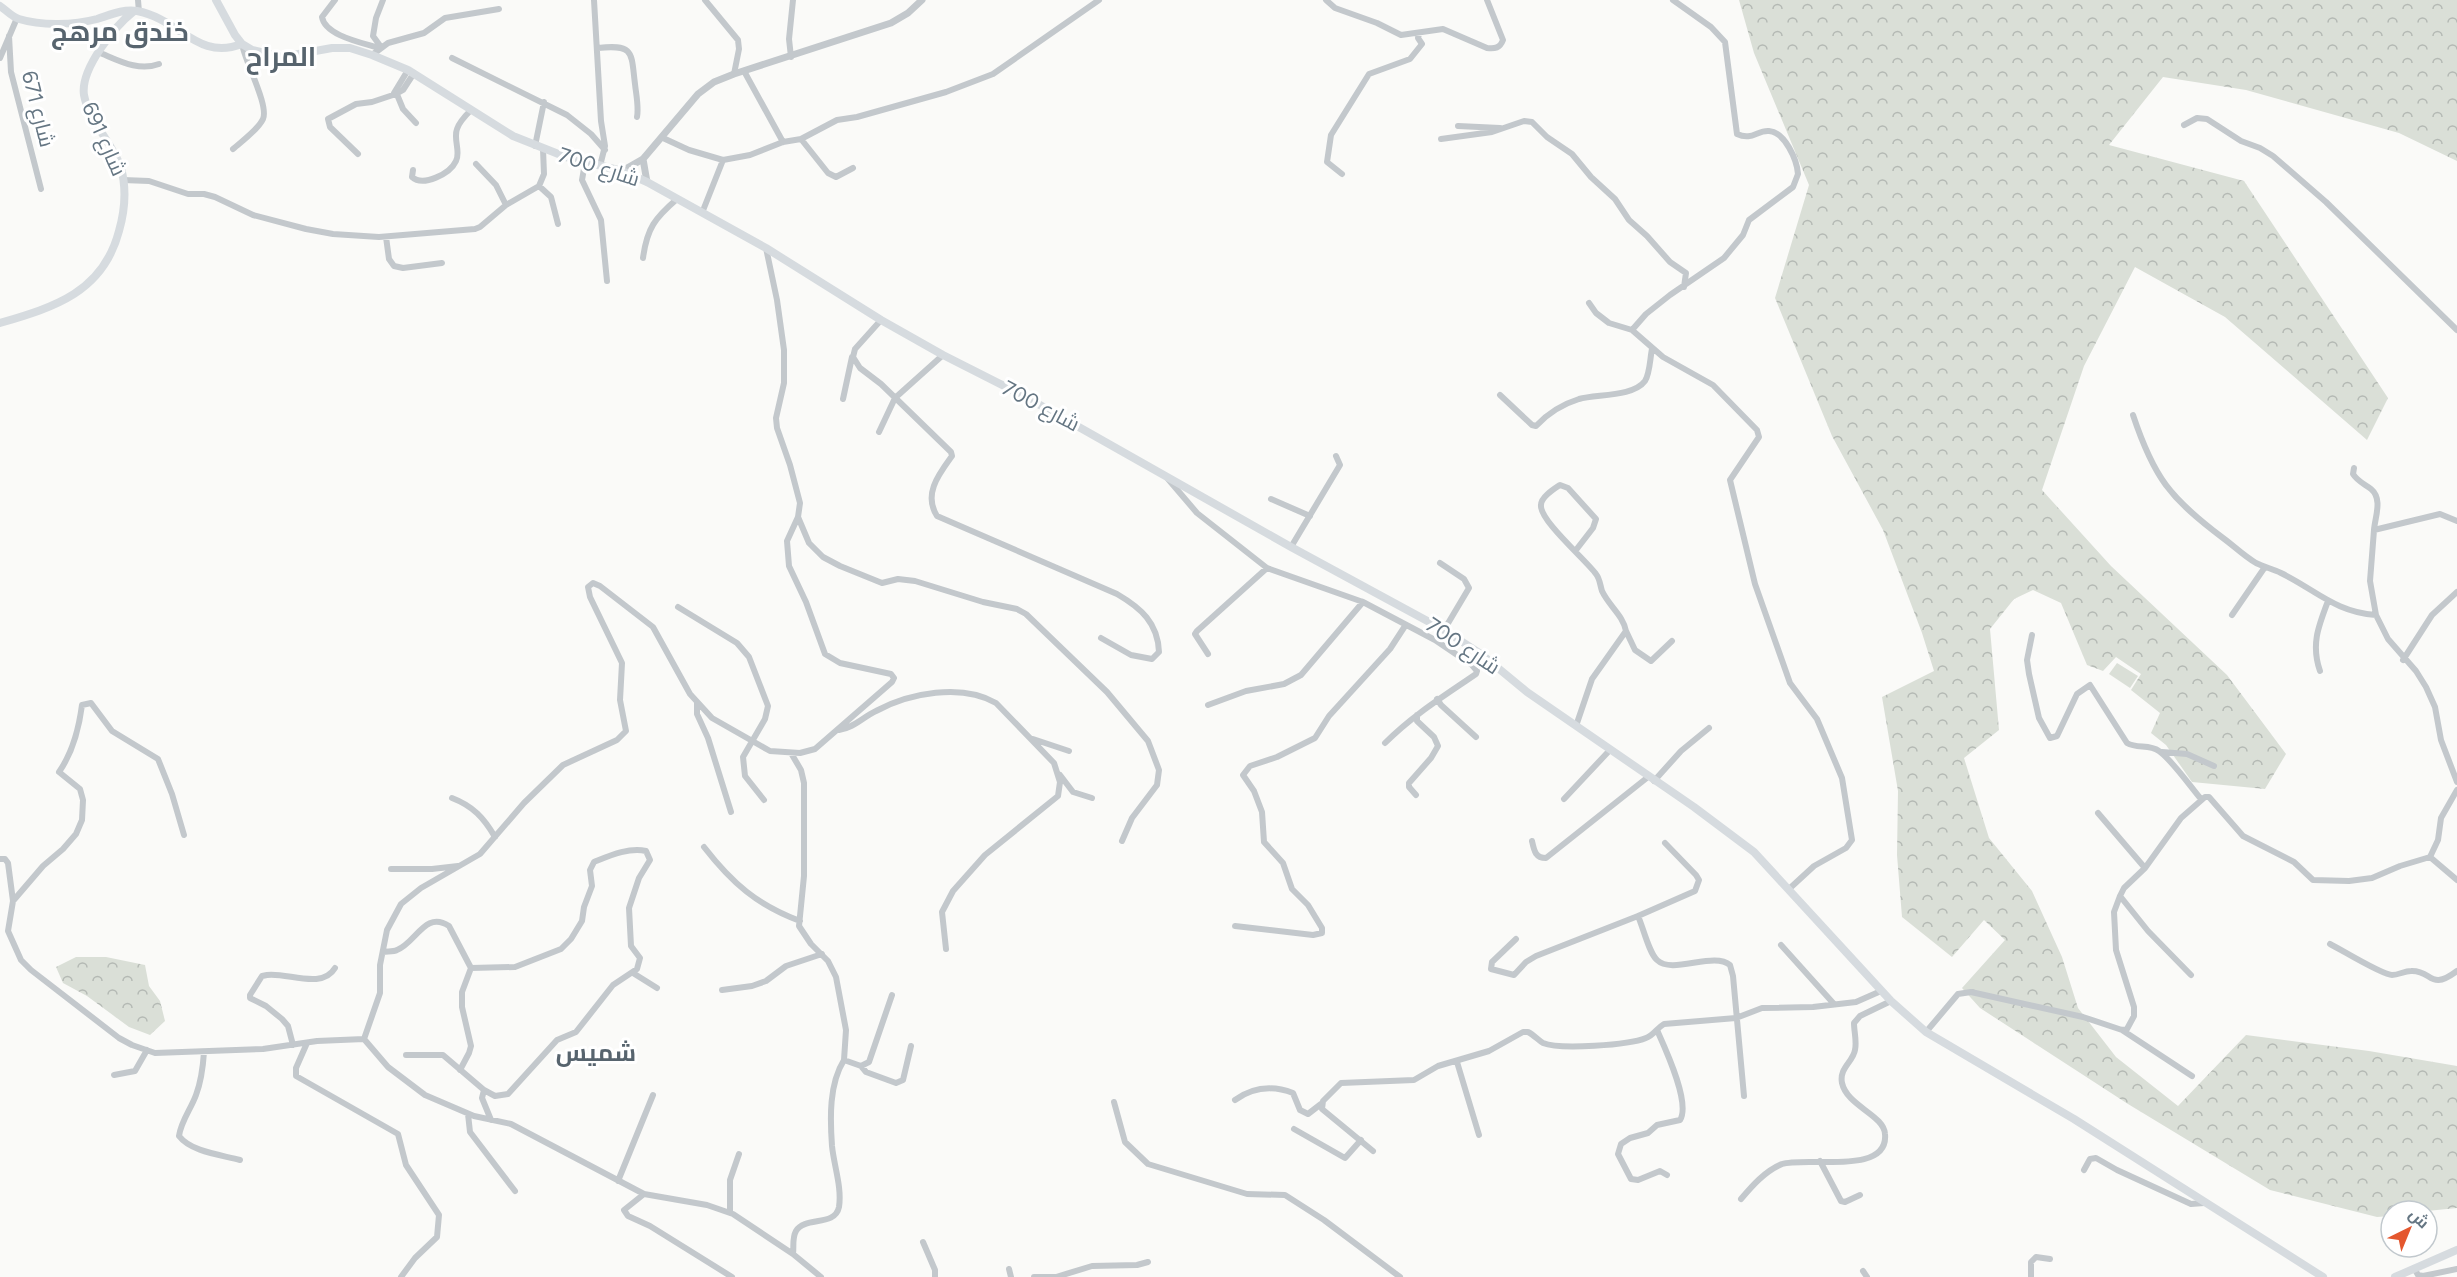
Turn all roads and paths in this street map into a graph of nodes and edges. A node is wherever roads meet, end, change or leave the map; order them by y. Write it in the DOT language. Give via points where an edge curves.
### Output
graph roads {
  1 [pos="138,0"];
  2 [pos="216,0"];
  3 [pos="335,0"];
  4 [pos="383,0"];
  5 [pos="594,0"];
  6 [pos="705,0"];
  7 [pos="793,0"];
  8 [pos="922,0"];
  9 [pos="1099,0"];
  10 [pos="1326,0"];
  11 [pos="1487,0"];
  12 [pos="1673,0"];
  13 [pos="0,6"];
  14 [pos="499,9"];
  15 [pos="136,11"];
  16 [pos="17,18"];
  17 [pos="1419,34"];
  18 [pos="9,36"];
  19 [pos="242,44"];
  20 [pos="598,48"];
  21 [pos="377,50"];
  22 [pos="98,52"];
  23 [pos="791,57"];
  24 [pos="0,58"];
  25 [pos="452,58"];
  26 [pos="159,64"];
  27 [pos="411,71"];
  28 [pos="744,71"];
  29 [pos="734,74"];
  30 [pos="394,94"];
  31 [pos="544,102"];
  32 [pos="471,110"];
  33 [pos="637,117"];
  34 [pos="416,123"];
  35 [pos="2184,125"];
  36 [pos="1458,126"];
  37 [pos="1500,128"];
  38 [pos="663,138"];
  39 [pos="801,139"];
  40 [pos="1441,139"];
  41 [pos="783,142"];
  42 [pos="539,148"];
  43 [pos="233,149"];
  44 [pos="605,150"];
  45 [pos="358,154"];
  46 [pos="643,159"];
  47 [pos="723,160"];
  48 [pos="585,163"];
  49 [pos="476,164"];
  50 [pos="600,166"];
  51 [pos="853,168"];
  52 [pos="413,170"];
  53 [pos="622,171"];
  54 [pos="1342,174"];
  55 [pos="123,180"];
  56 [pos="647,182"];
  57 [pos="539,186"];
  58 [pos="41,189"];
  59 [pos="677,199"];
  60 [pos="506,205"];
  61 [pos="702,213"];
  62 [pos="558,224"];
  63 [pos="386,237"];
  64 [pos="766,248"];
  65 [pos="643,258"];
  66 [pos="442,263"];
  67 [pos="607,281"];
  68 [pos="1684,287"];
  69 [pos="1589,303"];
  70 [pos="881,320"];
  71 [pos="0,323"];
  72 [pos="1632,330"];
  73 [pos="2457,330"];
  74 [pos="1652,349"];
  75 [pos="943,355"];
  76 [pos="853,357"];
  77 [pos="1500,395"];
  78 [pos="895,398"];
  79 [pos="843,399"];
  80 [pos="2133,415"];
  81 [pos="879,432"];
  82 [pos="1336,456"];
  83 [pos="2354,468"];
  84 [pos="1164,474"];
  85 [pos="1271,499"];
  86 [pos="1310,516"];
  87 [pos="798,517"];
  88 [pos="2457,521"];
  89 [pos="2374,530"];
  90 [pos="1291,548"];
  91 [pos="1576,550"];
  92 [pos="1440,563"];
  93 [pos="2265,567"];
  94 [pos="1267,568"];
  95 [pos="2457,592"];
  96 [pos="2328,601"];
  97 [pos="1363,602"];
  98 [pos="678,607"];
  99 [pos="2232,615"];
  100 [pos="2376,615"];
  101 [pos="1406,626"];
  102 [pos="1444,630"];
  103 [pos="1626,631"];
  104 [pos="2032,635"];
  105 [pos="1101,638"];
  106 [pos="1672,641"];
  107 [pos="1208,654"];
  108 [pos="1481,654"];
  109 [pos="2403,660"];
  110 [pos="1472,665"];
  111 [pos="2319,671"];
  112 [pos="1437,699"];
  113 [pos="697,703"];
  114 [pos="1208,705"];
  115 [pos="1417,715"];
  116 [pos="1576,726"];
  117 [pos="1709,728"];
  118 [pos="838,730"];
  119 [pos="1476,737"];
  120 [pos="1030,738"];
  121 [pos="753,741"];
  122 [pos="1385,742"];
  123 [pos="1069,751"];
  124 [pos="1609,751"];
  125 [pos="2162,752"];
  126 [pos="791,753"];
  127 [pos="2214,766"];
  128 [pos="1057,770"];
  129 [pos="1651,779"];
  130 [pos="2457,782"];
  131 [pos="2457,790"];
  132 [pos="1416,795"];
  133 [pos="452,798"];
  134 [pos="1092,798"];
  135 [pos="1563,799"];
  136 [pos="2201,799"];
  137 [pos="764,800"];
  138 [pos="731,812"];
  139 [pos="2098,813"];
  140 [pos="184,836"];
  141 [pos="495,837"];
  142 [pos="1122,841"];
  143 [pos="1532,841"];
  144 [pos="1665,843"];
  145 [pos="704,847"];
  146 [pos="2430,857"];
  147 [pos="0,859"];
  148 [pos="461,865"];
  149 [pos="2145,868"];
  150 [pos="391,869"];
  151 [pos="2457,880"];
  152 [pos="1789,889"];
  153 [pos="2120,896"];
  154 [pos="13,901"];
  155 [pos="1638,916"];
  156 [pos="800,921"];
  157 [pos="1235,926"];
  158 [pos="1516,939"];
  159 [pos="2330,944"];
  160 [pos="1781,945"];
  161 [pos="946,949"];
  162 [pos="382,952"];
  163 [pos="822,954"];
  164 [pos="335,968"];
  165 [pos="471,968"];
  166 [pos="2457,971"];
  167 [pos="633,973"];
  168 [pos="2191,975"];
  169 [pos="657,988"];
  170 [pos="722,990"];
  171 [pos="1881,991"];
  172 [pos="892,995"];
  173 [pos="1891,1001"];
  174 [pos="1834,1004"];
  175 [pos="1736,1018"];
  176 [pos="1657,1030"];
  177 [pos="2122,1030"];
  178 [pos="1926,1032"];
  179 [pos="364,1039"];
  180 [pos="307,1043"];
  181 [pos="293,1045"];
  182 [pos="911,1046"];
  183 [pos="147,1050"];
  184 [pos="204,1052"];
  185 [pos="406,1056"];
  186 [pos="844,1060"];
  187 [pos="1457,1062"];
  188 [pos="861,1066"];
  189 [pos="460,1070"];
  190 [pos="114,1075"];
  191 [pos="2192,1076"];
  192 [pos="484,1090"];
  193 [pos="653,1095"];
  194 [pos="1744,1096"];
  195 [pos="1235,1100"];
  196 [pos="1114,1102"];
  197 [pos="1321,1104"];
  198 [pos="468,1114"];
  199 [pos="491,1120"];
  200 [pos="1294,1129"];
  201 [pos="1479,1135"];
  202 [pos="1361,1140"];
  203 [pos="1373,1151"];
  204 [pos="739,1154"];
  205 [pos="240,1160"];
  206 [pos="1820,1161"];
  207 [pos="2084,1170"];
  208 [pos="1667,1175"];
  209 [pos="618,1182"];
  210 [pos="515,1191"];
  211 [pos="644,1194"];
  212 [pos="1860,1195"];
  213 [pos="1741,1199"];
  214 [pos="2204,1203"];
  215 [pos="730,1213"];
  216 [pos="923,1242"];
  217 [pos="2457,1250"];
  218 [pos="793,1254"];
  219 [pos="2050,1259"];
  220 [pos="1148,1262"];
  221 [pos="2414,1268"];
  222 [pos="1009,1269"];
  223 [pos="2457,1269"];
  224 [pos="401,1277"];
  225 [pos="732,1277"];
  226 [pos="821,1277"];
  227 [pos="935,1277"];
  228 [pos="1011,1277"];
  229 [pos="1034,1277"];
  230 [pos="1400,1277"];
  231 [pos="2031,1277"];
  232 [pos="2323,1277"];
  233 [pos="2395,1277"];
  1 -- 15 [label="street"];
  2 -- 19 [label="main road"];
  3 -- 21 [label="street" via="322,17 324,23 340,35"];
  4 -- 21 [label="street" via="374,29"];
  5 -- 20 [label="street"];
  6 -- 29 [label="street" via="738,40 740,49"];
  7 -- 23 [label="street"];
  8 -- 23 [label="street" via="891,23"];
  9 -- 39 [label="street" via="993,74 946,92 837,120"];
  10 -- 17 [label="street" via="1335,8 1401,35"];
  11 -- 17 [label="street" via="1503,40 1495,49 1443,28"];
  12 -- 68 [label="street" via="1724,40 1737,134 1773,132 1788,146 1798,174 1793,186 1749,220 1743,235 1724,258"];
  13 -- 16 [label="main road"];
  14 -- 21 [label="street" via="448,17 421,35 396,40"];
  15 -- 16 [label="main road" via="63,23"];
  15 -- 19 [label="main road" via="156,17 208,47 228,49"];
  15 -- 22 [label="main road, شارع 691" via="121,21"];
  16 -- 18 [label="street"];
  17 -- 54 [label="street" via="1422,44 1410,59 1369,74 1330,135 1327,162"];
  18 -- 24 [label="street"];
  18 -- 58 [label="street, شارع 671" via="9,63"];
  19 -- 21 [label="main road, شارع 700" via="282,57 332,48"];
  19 -- 43 [label="street" via="265,112 260,123"];
  20 -- 33 [label="street" via="615,46 634,59"];
  20 -- 44 [label="street"];
  21 -- 27 [label="main road, شارع 700"];
  22 -- 26 [label="street" via="131,65"];
  22 -- 55 [label="main road, شارع 691" via="84,94"];
  23 -- 28 [label="street"];
  25 -- 31 [label="street"];
  27 -- 30 [label="street"];
  27 -- 32 [label="main road, شارع 700"];
  28 -- 29 [label="street"];
  28 -- 41 [label="street"];
  29 -- 38 [label="street" via="698,94"];
  30 -- 34 [label="street"];
  30 -- 45 [label="street" via="356,104 328,119 330,127"];
  31 -- 42 [label="street"];
  31 -- 44 [label="street" via="582,125"];
  32 -- 42 [label="main road, شارع 700"];
  32 -- 52 [label="street" via="456,130 455,164 424,181 415,180"];
  35 -- 73 [label="street" via="2197,118 2207,119 2273,156"];
  36 -- 37 [label="street"];
  37 -- 40 [label="street"];
  37 -- 68 [label="street" via="1532,122 1572,154 1615,199 1629,220 1686,273"];
  38 -- 46 [label="street"];
  38 -- 47 [label="street"];
  39 -- 41 [label="street"];
  39 -- 51 [label="street" via="828,173 836,177"];
  41 -- 47 [label="street"];
  42 -- 48 [label="main road, شارع 700"];
  42 -- 57 [label="street" via="544,174"];
  44 -- 50 [label="street"];
  46 -- 53 [label="street"];
  46 -- 56 [label="street"];
  47 -- 61 [label="street"];
  48 -- 50 [label="main road, شارع 700"];
  48 -- 67 [label="street" via="582,180 601,220"];
  49 -- 60 [label="street" via="496,185"];
  50 -- 53 [label="main road, شارع 700"];
  53 -- 56 [label="main road, شارع 700"];
  55 -- 63 [label="street" via="149,181 188,194 204,194 253,215 306,229"];
  55 -- 71 [label="main road, شارع 691" via="124,215 103,270 68,299"];
  56 -- 59 [label="main road, شارع 700"];
  57 -- 60 [label="street"];
  57 -- 62 [label="street" via="552,197"];
  59 -- 61 [label="main road, شارع 700"];
  59 -- 65 [label="street" via="654,222"];
  60 -- 63 [label="street" via="475,229"];
  61 -- 64 [label="main road, شارع 700"];
  63 -- 66 [label="street" via="394,266"];
  64 -- 70 [label="main road, شارع 700"];
  64 -- 87 [label="street" via="784,350 777,428 799,496"];
  68 -- 72 [label="street" via="1646,314"];
  69 -- 72 [label="street" via="1609,323"];
  70 -- 75 [label="main road, شارع 700"];
  70 -- 76 [label="street" via="855,349"];
  72 -- 74 [label="street"];
  74 -- 77 [label="street" via="1647,379 1638,387 1580,399 1548,414 1536,426"];
  74 -- 152 [label="street" via="1713,385 1760,437 1730,480 1736,508 1755,584 1790,682 1816,719 1842,778 1852,840"];
  75 -- 78 [label="street"];
  75 -- 84 [label="main road, شارع 700"];
  76 -- 78 [label="street"];
  76 -- 79 [label="street"];
  78 -- 81 [label="street"];
  78 -- 105 [label="street" via="952,454 933,487 932,507 937,516 1117,594 1155,627 1159,652 1152,659 1140,658"];
  80 -- 93 [label="street" via="2149,459 2175,498"];
  82 -- 86 [label="street" via="1340,465"];
  83 -- 89 [label="street" via="2356,479 2373,490 2378,499"];
  84 -- 90 [label="main road, شارع 700"];
  84 -- 94 [label="street" via="1197,513"];
  85 -- 86 [label="street"];
  86 -- 90 [label="street"];
  87 -- 118 [label="street" via="790,532 787,558 825,654 840,663 894,678"];
  87 -- 142 [label="street" via="809,543 840,566 882,583 898,579 915,581 1026,614 1107,692 1148,741 1159,770 1157,785 1132,818"];
  88 -- 89 [label="street" via="2440,514"];
  89 -- 100 [label="street" via="2370,581"];
  90 -- 102 [label="main road, شارع 700"];
  91 -- 91 [label="street" via="1562,538 1541,508 1543,499 1560,485 1568,488 1596,519"];
  91 -- 103 [label="street" via="1598,576 1602,591 1620,614"];
  92 -- 102 [label="street" via="1464,579 1469,588"];
  93 -- 96 [label="street"];
  93 -- 99 [label="street"];
  94 -- 97 [label="street"];
  94 -- 107 [label="street" via="1197,631 1195,634"];
  95 -- 109 [label="street" via="2432,615"];
  96 -- 100 [label="street" via="2347,610"];
  96 -- 111 [label="street" via="2314,646"];
  97 -- 101 [label="street"];
  97 -- 114 [label="street" via="1301,675 1284,684 1246,691"];
  98 -- 121 [label="street" via="737,644 749,657 768,706"];
  100 -- 109 [label="street"];
  101 -- 110 [label="street"];
  101 -- 157 [label="street" via="1329,716 1315,738 1244,771 1263,818 1264,842 1283,863 1292,889 1308,905 1322,933"];
  102 -- 108 [label="main road, شارع 700"];
  103 -- 106 [label="street" via="1635,650 1651,661"];
  103 -- 116 [label="street" via="1592,679"];
  104 -- 125 [label="street" via="2027,660 2029,674 2038,718 2050,738 2057,736 2077,694 2090,684 2127,743"];
  108 -- 110 [label="street"];
  108 -- 116 [label="main road, شارع 700"];
  109 -- 130 [label="street" via="2416,671 2435,707 2441,740"];
  110 -- 112 [label="street" via="1476,674"];
  112 -- 115 [label="street"];
  112 -- 119 [label="street"];
  113 -- 121 [label="street" via="723,725"];
  113 -- 138 [label="street"];
  113 -- 141 [label="street" via="653,627 600,586 590,584 590,597 622,663 620,700 626,731 617,740 563,765"];
  115 -- 122 [label="street"];
  115 -- 132 [label="street" via="1417,721 1438,746 1410,783"];
  116 -- 124 [label="main road, شارع 700"];
  117 -- 129 [label="street"];
  118 -- 120 [label="street" via="852,727 876,711 906,699 956,693 986,697 996,703"];
  118 -- 126 [label="street" via="815,749"];
  120 -- 123 [label="street"];
  120 -- 128 [label="street"];
  121 -- 126 [label="street" via="770,751"];
  121 -- 137 [label="street" via="744,757 745,776"];
  124 -- 129 [label="main road, شارع 700"];
  124 -- 135 [label="street"];
  125 -- 127 [label="street" via="2187,754"];
  125 -- 136 [label="street"];
  126 -- 156 [label="street" via="804,783"];
  128 -- 134 [label="street" via="1073,792"];
  128 -- 161 [label="street" via="1058,796 985,855 949,898 942,912"];
  129 -- 143 [label="street" via="1546,858 1536,855"];
  129 -- 152 [label="main road, شارع 700" via="1754,852"];
  131 -- 146 [label="street" via="2441,818 2438,840"];
  133 -- 141 [label="street" via="483,818"];
  136 -- 146 [label="street" via="2209,797 2242,836 2294,862 2313,880 2372,878"];
  136 -- 149 [label="street" via="2181,818"];
  139 -- 149 [label="street"];
  140 -- 154 [label="street" via="158,759 111,732 91,703 86,702 67,761 59,772 80,789 82,820 76,834"];
  141 -- 148 [label="street" via="480,854"];
  144 -- 155 [label="street" via="1696,875 1698,885 1695,891"];
  145 -- 156 [label="street" via="746,893 775,912"];
  146 -- 151 [label="street"];
  147 -- 154 [label="street" via="8,863"];
  148 -- 150 [label="street"];
  148 -- 162 [label="street" via="401,904 387,930"];
  149 -- 153 [label="street"];
  152 -- 171 [label="main road, شارع 700"];
  153 -- 168 [label="street"];
  153 -- 177 [label="street" via="2114,912 2116,950 2131,993 2134,1016 2127,1029"];
  154 -- 183 [label="street" via="8,931 21,960 119,1038"];
  155 -- 158 [label="street" via="1536,956 1514,975 1491,969 1492,962"];
  155 -- 175 [label="street" via="1660,962 1728,963 1733,976"];
  156 -- 163 [label="street" via="803,934"];
  159 -- 166 [label="street" via="2390,975 2411,970 2442,980"];
  160 -- 174 [label="street"];
  162 -- 165 [label="street" via="398,950 427,923 442,922 449,926"];
  162 -- 179 [label="street" via="380,993"];
  163 -- 170 [label="street" via="786,966 753,986"];
  163 -- 186 [label="street" via="836,976 846,1030"];
  164 -- 181 [label="street" via="316,979 262,976 250,994 250,998 266,1006 288,1026"];
  165 -- 167 [label="street" via="515,967 561,949 582,921 592,886 591,865 614,854 642,850 650,860 629,908 631,945 640,958"];
  165 -- 189 [label="street" via="462,992 471,1046"];
  167 -- 169 [label="street"];
  167 -- 192 [label="street" via="613,985 576,1032 558,1040 508,1094 495,1096"];
  171 -- 173 [label="main road, شارع 700"];
  171 -- 174 [label="street" via="1867,999"];
  172 -- 188 [label="street" via="872,1057"];
  173 -- 178 [label="main road, شارع 700"];
  173 -- 206 [label="street" via="1854,1023 1856,1049 1842,1075 1850,1097 1885,1130 1885,1142 1867,1160"];
  174 -- 175 [label="street" via="1762,1008"];
  175 -- 176 [label="street" via="1669,1023"];
  175 -- 194 [label="street"];
  176 -- 187 [label="street" via="1640,1040 1587,1046 1551,1045 1523,1032 1489,1051"];
  176 -- 208 [label="street" via="1682,1101 1682,1116 1625,1140 1618,1154 1631,1179 1660,1171"];
  177 -- 178 [label="street" via="2083,1017 1971,992 1958,994"];
  177 -- 191 [label="street"];
  178 -- 214 [label="main road, شارع 700" via="2074,1119"];
  179 -- 180 [label="street"];
  179 -- 198 [label="street" via="415,1088"];
  180 -- 181 [label="street"];
  180 -- 224 [label="street" via="296,1076 398,1134 406,1165 439,1215 437,1237"];
  181 -- 184 [label="street"];
  182 -- 188 [label="street" via="903,1080 896,1083 866,1072"];
  183 -- 184 [label="street"];
  183 -- 190 [label="street" via="135,1071"];
  184 -- 205 [label="street" via="196,1095 179,1136 184,1142"];
  185 -- 189 [label="street" via="443,1055"];
  186 -- 188 [label="street"];
  186 -- 218 [label="street" via="837,1071 832,1098 832,1146 839,1207 833,1216 799,1227"];
  187 -- 197 [label="street" via="1438,1066 1414,1080 1341,1083"];
  187 -- 201 [label="street"];
  189 -- 192 [label="street"];
  192 -- 199 [label="street" via="482,1098"];
  193 -- 209 [label="street"];
  195 -- 197 [label="street" via="1248,1091 1284,1089 1293,1094 1300,1110 1308,1114"];
  196 -- 230 [label="street" via="1125,1142 1148,1164 1247,1194 1285,1195"];
  197 -- 202 [label="street" via="1324,1112"];
  198 -- 199 [label="street"];
  198 -- 210 [label="street" via="470,1132"];
  199 -- 209 [label="street" via="514,1125"];
  200 -- 202 [label="street" via="1345,1158"];
  202 -- 203 [label="street"];
  204 -- 215 [label="street" via="730,1180"];
  206 -- 212 [label="street" via="1841,1201"];
  206 -- 213 [label="street" via="1792,1162 1772,1169"];
  207 -- 214 [label="street" via="2090,1159 2096,1158 2191,1204"];
  209 -- 211 [label="street"];
  211 -- 215 [label="street"];
  211 -- 225 [label="street" via="624,1210 628,1216"];
  214 -- 232 [label="main road, شارع 700"];
  215 -- 218 [label="street"];
  216 -- 227 [label="street"];
  217 -- 221 [label="main road"];
  218 -- 226 [label="street"];
  219 -- 231 [label="street" via="2036,1257 2031,1262"];
  220 -- 229 [label="street" via="1092,1266 1056,1277"];
  221 -- 223 [label="street" via="2423,1276"];
  221 -- 233 [label="main road"];
  222 -- 228 [label="street"];
}
